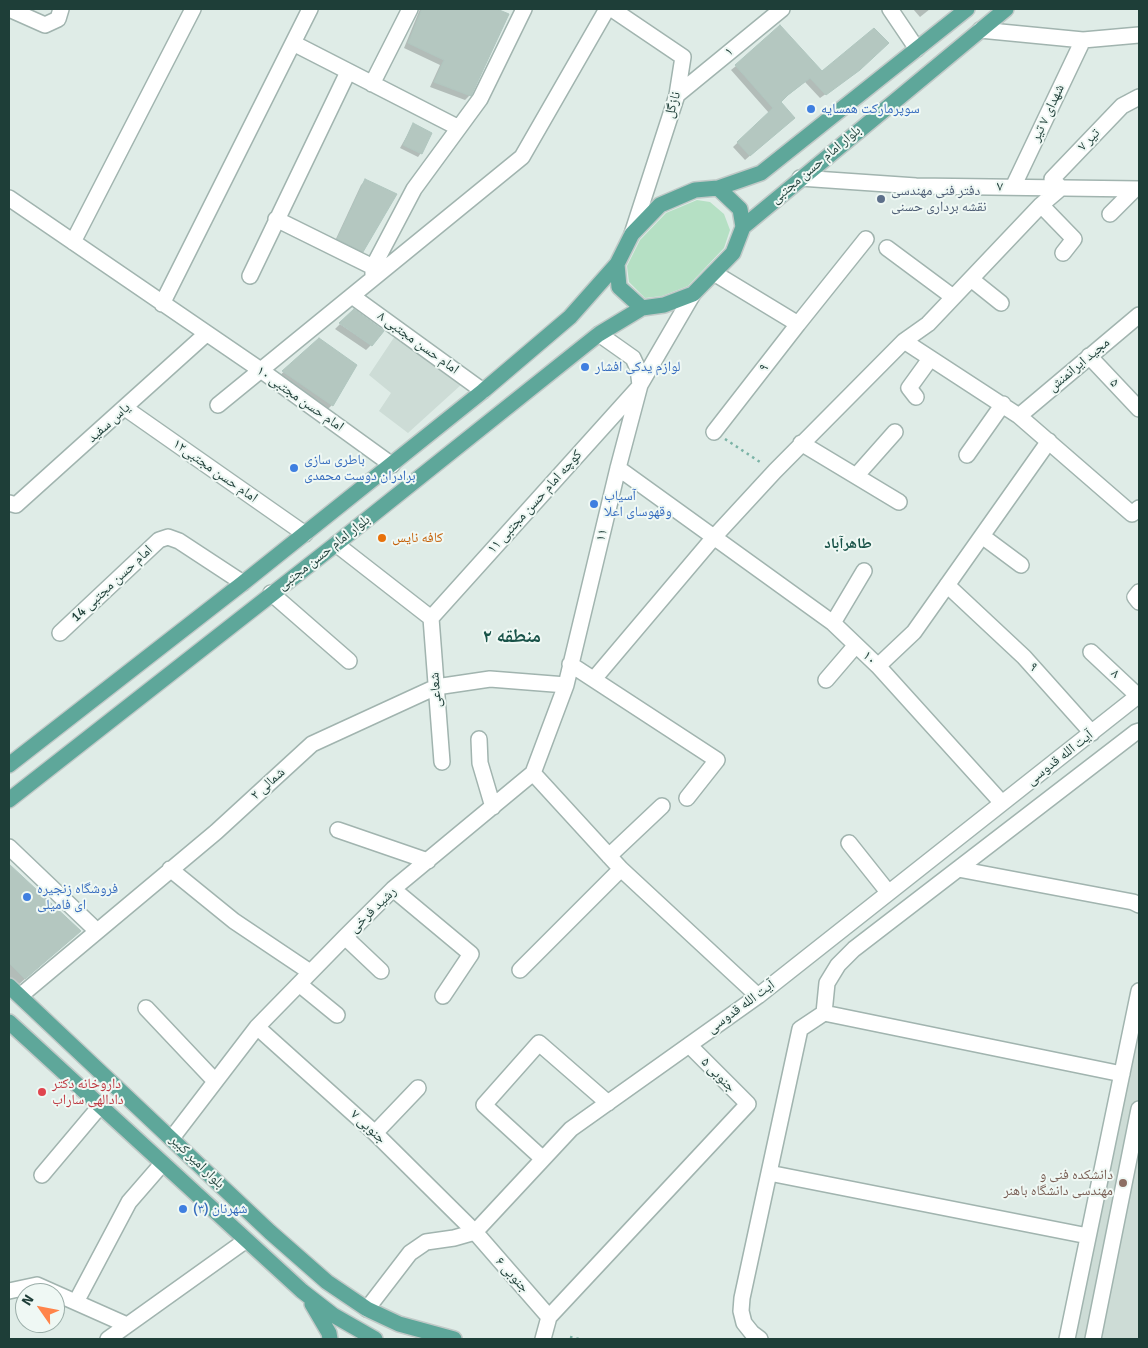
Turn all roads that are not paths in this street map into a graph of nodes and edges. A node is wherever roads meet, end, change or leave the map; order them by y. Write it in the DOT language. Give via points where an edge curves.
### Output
graph roads {
  1 [pos="9,9"];
  2 [pos="61,9"];
  3 [pos="193,9"];
  4 [pos="310,9"];
  5 [pos="410,9"];
  6 [pos="524,9"];
  7 [pos="607,9"];
  8 [pos="612,9"];
  9 [pos="782,9"];
  10 [pos="890,9"];
  11 [pos="968,9"];
  12 [pos="1006,9"];
  13 [pos="980,30"];
  14 [pos="1139,36"];
  15 [pos="1084,40"];
  16 [pos="293,44"];
  17 [pos="917,49"];
  18 [pos="348,72"];
  19 [pos="372,84"];
  20 [pos="677,95"];
  21 [pos="1139,97"];
  22 [pos="457,127"];
  23 [pos="800,178"];
  24 [pos="1013,187"];
  25 [pos="718,188"];
  26 [pos="1061,188"];
  27 [pos="1137,189"];
  28 [pos="9,198"];
  29 [pos="1041,205"];
  30 [pos="1110,214"];
  31 [pos="276,219"];
  32 [pos="743,227"];
  33 [pos="632,234"];
  34 [pos="866,239"];
  35 [pos="73,242"];
  36 [pos="887,248"];
  37 [pos="1063,253"];
  38 [pos="617,264"];
  39 [pos="373,272"];
  40 [pos="714,273"];
  41 [pos="250,276"];
  42 [pos="971,279"];
  43 [pos="693,294"];
  44 [pos="352,296"];
  45 [pos="953,298"];
  46 [pos="1001,303"];
  47 [pos="162,304"];
  48 [pos="642,308"];
  49 [pos="1139,315"];
  50 [pos="798,324"];
  51 [pos="206,334"];
  52 [pos="599,334"];
  53 [pos="904,341"];
  54 [pos="1089,356"];
  55 [pos="930,358"];
  56 [pos="262,371"];
  57 [pos="640,385"];
  58 [pos="483,391"];
  59 [pos="916,397"];
  60 [pos="1003,404"];
  61 [pos="218,405"];
  62 [pos="125,408"];
  63 [pos="1139,409"];
  64 [pos="1019,416"];
  65 [pos="714,432"];
  66 [pos="895,432"];
  67 [pos="1049,441"];
  68 [pos="801,443"];
  69 [pos="967,455"];
  70 [pos="392,465"];
  71 [pos="618,468"];
  72 [pos="856,476"];
  73 [pos="899,502"];
  74 [pos="9,503"];
  75 [pos="1139,508"];
  76 [pos="305,534"];
  77 [pos="715,536"];
  78 [pos="982,536"];
  79 [pos="336,544"];
  80 [pos="1021,565"];
  81 [pos="864,571"];
  82 [pos="243,583"];
  83 [pos="947,586"];
  84 [pos="1139,592"];
  85 [pos="271,593"];
  86 [pos="1139,602"];
  87 [pos="431,618"];
  88 [pos="833,623"];
  89 [pos="60,633"];
  90 [pos="856,645"];
  91 [pos="1091,652"];
  92 [pos="349,661"];
  93 [pos="570,664"];
  94 [pos="878,666"];
  95 [pos="594,679"];
  96 [pos="826,680"];
  97 [pos="566,685"];
  98 [pos="436,688"];
  99 [pos="1136,700"];
  100 [pos="1139,731"];
  101 [pos="1092,733"];
  102 [pos="479,739"];
  103 [pos="442,762"];
  104 [pos="9,765"];
  105 [pos="533,773"];
  106 [pos="687,798"];
  107 [pos="9,800"];
  108 [pos="1002,803"];
  109 [pos="662,806"];
  110 [pos="493,807"];
  111 [pos="338,830"];
  112 [pos="849,843"];
  113 [pos="9,847"];
  114 [pos="609,856"];
  115 [pos="428,861"];
  116 [pos="170,869"];
  117 [pos="621,869"];
  118 [pos="958,869"];
  119 [pos="394,889"];
  120 [pos="888,892"];
  121 [pos="1139,905"];
  122 [pos="97,931"];
  123 [pos="345,937"];
  124 [pos="520,970"];
  125 [pos="381,971"];
  126 [pos="310,972"];
  127 [pos="299,984"];
  128 [pos="9,986"];
  129 [pos="1139,991"];
  130 [pos="20,996"];
  131 [pos="443,996"];
  132 [pos="758,996"];
  133 [pos="146,1008"];
  134 [pos="824,1012"];
  135 [pos="337,1015"];
  136 [pos="9,1022"];
  137 [pos="257,1027"];
  138 [pos="688,1045"];
  139 [pos="1122,1074"];
  140 [pos="215,1081"];
  141 [pos="418,1088"];
  142 [pos="608,1103"];
  143 [pos="100,1106"];
  144 [pos="1139,1109"];
  145 [pos="375,1133"];
  146 [pos="172,1138"];
  147 [pos="1134,1157"];
  148 [pos="543,1159"];
  149 [pos="162,1164"];
  150 [pos="769,1174"];
  151 [pos="42,1175"];
  152 [pos="475,1232"];
  153 [pos="1088,1236"];
  154 [pos="245,1241"];
  155 [pos="9,1291"];
  156 [pos="302,1291"];
  157 [pos="76,1302"];
  158 [pos="366,1309"];
  159 [pos="550,1317"];
  160 [pos="127,1325"];
  161 [pos="369,1338"];
  162 [pos="108,1339"];
  163 [pos="330,1339"];
  164 [pos="454,1339"];
  165 [pos="543,1339"];
  166 [pos="760,1339"];
  167 [pos="1066,1339"];
  168 [pos="1093,1339"];
  1 -- 2 [label="street" via="45,25 58,19"];
  3 -- 35 [label="street"];
  4 -- 16 [label="street"];
  5 -- 19 [label="street"];
  6 -- 22 [label="street" via="480,99"];
  7 -- 39 [label="street" via="522,157"];
  8 -- 20 [label="street, نازگل" via="682,54 684,61"];
  9 -- 20 [label="street, ۱"];
  10 -- 17 [label="street"];
  11 -- 17 [label="main road, بلوار امام حسن مجتبی"];
  12 -- 13 [label="main road, بلوار امام حسن مجتبی"];
  13 -- 15 [label="street"];
  13 -- 23 [label="main road, بلوار امام حسن مجتبی"];
  14 -- 15 [label="street"];
  15 -- 24 [label="street, شهدای ۷ تیر"];
  16 -- 18 [label="street"];
  16 -- 47 [label="street"];
  17 -- 25 [label="main road, بلوار امام حسن مجتبی" via="762,172"];
  18 -- 19 [label="street"];
  18 -- 31 [label="street"];
  19 -- 22 [label="street"];
  20 -- 33 [label="street, نازگل"];
  21 -- 26 [label="street, ۷ تیر" via="1122,106 1052,179"];
  22 -- 39 [label="street" via="414,189"];
  23 -- 24 [label="street, ۷" via="916,186"];
  23 -- 32 [label="main road, بلوار امام حسن مجتبی"];
  24 -- 26 [label="street, ۷"];
  25 -- 32 [label="main road" via="740,209"];
  25 -- 33 [label="main road" via="695,190 660,205"];
  26 -- 27 [label="street, ۷"];
  26 -- 29 [label="street"];
  27 -- 30 [label="street"];
  28 -- 35 [label="street, امام حسن مجتبی ۱۰"];
  29 -- 37 [label="street" via="1074,240"];
  29 -- 42 [label="street"];
  31 -- 39 [label="street"];
  31 -- 41 [label="street"];
  32 -- 40 [label="main road" via="733,253"];
  33 -- 38 [label="main road"];
  34 -- 50 [label="street, ۹"];
  35 -- 47 [label="street, امام حسن مجتبی ۱۰"];
  36 -- 45 [label="street"];
  38 -- 48 [label="main road" via="619,287"];
  38 -- 58 [label="main road, بلوار امام حسن مجتبی" via="570,317"];
  39 -- 44 [label="street"];
  40 -- 43 [label="main road"];
  40 -- 50 [label="street"];
  42 -- 45 [label="street"];
  42 -- 46 [label="street"];
  43 -- 48 [label="main road" via="664,305"];
  43 -- 57 [label="street, ۱۱"];
  44 -- 56 [label="street"];
  44 -- 58 [label="street, امام حسن مجتبی ۸"];
  45 -- 53 [label="street" via="928,324"];
  47 -- 51 [label="street, امام حسن مجتبی ۱۰"];
  48 -- 52 [label="main road, بلوار امام حسن مجتبی"];
  49 -- 54 [label="street, مجید ایرانمنش"];
  50 -- 65 [label="street, ۹"];
  51 -- 56 [label="street, امام حسن مجتبی ۱۰"];
  51 -- 62 [label="street, یاس سفید"];
  52 -- 57 [label="street, ۱۱" via="633,358"];
  52 -- 79 [label="main road, بلوار امام حسن مجتبی"];
  53 -- 55 [label="street"];
  53 -- 68 [label="street"];
  54 -- 63 [label="street, ۵"];
  54 -- 64 [label="street, مجید ایرانمنش"];
  55 -- 59 [label="street" via="909,388"];
  55 -- 60 [label="street"];
  56 -- 61 [label="street"];
  56 -- 70 [label="street, امام حسن مجتبی ۱۰"];
  57 -- 71 [label="street, ۱۱"];
  57 -- 87 [label="street, کوچه امام حسن مجتبی ۱۱"];
  58 -- 70 [label="main road, بلوار امام حسن مجتبی"];
  60 -- 64 [label="street"];
  60 -- 69 [label="street"];
  62 -- 74 [label="street, یاس سفید" via="16,505"];
  62 -- 76 [label="street, امام حسن مجتبی۱۲"];
  64 -- 67 [label="street"];
  66 -- 72 [label="street"];
  67 -- 75 [label="street" via="1132,514"];
  67 -- 78 [label="street"];
  68 -- 72 [label="street"];
  68 -- 77 [label="street"];
  70 -- 76 [label="main road, بلوار امام حسن مجتبی"];
  71 -- 77 [label="street, ۱۰"];
  71 -- 93 [label="street, ۱۱"];
  72 -- 73 [label="street"];
  76 -- 82 [label="main road, بلوار امام حسن مجتبی"];
  77 -- 88 [label="street, ۱۰"];
  77 -- 95 [label="street"];
  78 -- 80 [label="street"];
  78 -- 83 [label="street"];
  79 -- 85 [label="main road, بلوار امام حسن مجتبی"];
  79 -- 87 [label="street"];
  81 -- 88 [label="street"];
  82 -- 89 [label="street, امام حسن مجتبی 14" via="168,537 159,540"];
  82 -- 104 [label="main road, بلوار امام حسن مجتبی"];
  83 -- 94 [label="street" via="914,632"];
  83 -- 101 [label="street, ۹" via="1024,657"];
  84 -- 86 [label="street" via="1135,597"];
  85 -- 92 [label="street"];
  85 -- 107 [label="main road, بلوار امام حسن مجتبی"];
  87 -- 98 [label="street, شعاعی"];
  88 -- 90 [label="street, ۱۰"];
  90 -- 94 [label="street, ۱۰"];
  90 -- 96 [label="street"];
  91 -- 99 [label="street, ۸"];
  93 -- 95 [label="street"];
  93 -- 97 [label="street, ۱۱"];
  94 -- 108 [label="street, ۱۰"];
  95 -- 106 [label="street" via="717,760"];
  97 -- 98 [label="street, ۲ شمالی" via="490,679"];
  97 -- 105 [label="street, رشید فرخی"];
  98 -- 103 [label="street, شعاعی"];
  98 -- 116 [label="street, ۲ شمالی" via="312,744 216,832"];
  99 -- 101 [label="street, آیت الله قدوسی"];
  100 -- 118 [label="street"];
  101 -- 108 [label="street, آیت الله قدوسی"];
  102 -- 110 [label="street" via="480,763"];
  105 -- 110 [label="street, رشید فرخی"];
  105 -- 114 [label="street"];
  108 -- 120 [label="street, آیت الله قدوسی"];
  109 -- 114 [label="street"];
  110 -- 115 [label="street, رشید فرخی"];
  111 -- 115 [label="street"];
  112 -- 120 [label="street"];
  113 -- 122 [label="street"];
  114 -- 117 [label="street"];
  115 -- 119 [label="street, رشید فرخی"];
  116 -- 122 [label="street, ۲ شمالی"];
  116 -- 126 [label="street" via="234,921"];
  117 -- 124 [label="street"];
  117 -- 132 [label="street"];
  118 -- 121 [label="street"];
  118 -- 134 [label="street" via="838,965 827,983"];
  119 -- 123 [label="street, رشید فرخی"];
  119 -- 131 [label="street" via="471,954"];
  120 -- 132 [label="street, آیت الله قدوسی"];
  122 -- 130 [label="street, ۲ شمالی"];
  123 -- 125 [label="street"];
  123 -- 126 [label="street, رشید فرخی"];
  126 -- 127 [label="street, رشید فرخی"];
  127 -- 135 [label="street"];
  127 -- 137 [label="street, رشید فرخی"];
  128 -- 130 [label="main road, بلوار امیر کبیر"];
  129 -- 139 [label="street"];
  130 -- 146 [label="main road, بلوار امیر کبیر"];
  132 -- 138 [label="street, آیت الله قدوسی"];
  133 -- 140 [label="street"];
  134 -- 139 [label="street"];
  134 -- 150 [label="street" via="800,1029"];
  136 -- 143 [label="main road, بلوار امیر کبیر"];
  137 -- 140 [label="street, رشید فرخی"];
  137 -- 145 [label="street, ۷ جنوبی"];
  138 -- 142 [label="street, آیت الله قدوسی"];
  138 -- 159 [label="street, ۵ جنوبی" via="748,1104"];
  139 -- 153 [label="street"];
  140 -- 146 [label="street, رشید فرخی"];
  141 -- 145 [label="street"];
  142 -- 148 [label="street, آیت الله قدوسی" via="571,1129"];
  142 -- 148 [label="street" via="539,1042 484,1105"];
  143 -- 149 [label="main road, بلوار امیر کبیر"];
  143 -- 151 [label="street"];
  144 -- 147 [label="street"];
  145 -- 152 [label="street, ۷ جنوبی"];
  146 -- 158 [label="main road, بلوار امیر کبیر" via="300,1260"];
  147 -- 168 [label="street"];
  148 -- 152 [label="street, آیت الله قدوسی"];
  149 -- 154 [label="main road, بلوار امیر کبیر"];
  149 -- 157 [label="street" via="129,1202"];
  150 -- 153 [label="street"];
  150 -- 166 [label="street" via="741,1311 744,1323"];
  152 -- 158 [label="street" via="426,1242 410,1253"];
  152 -- 159 [label="street, ۶ جنوبی"];
  153 -- 167 [label="street"];
  154 -- 156 [label="main road, بلوار امیر کبیر"];
  154 -- 160 [label="street"];
  155 -- 157 [label="street" via="37,1285"];
  156 -- 161 [label="main road, بلوار امیر کبیر"];
  156 -- 163 [label="main road" via="318,1312"];
  157 -- 160 [label="street"];
  158 -- 164 [label="main road, بلوار امیر کبیر" via="400,1324"];
  159 -- 165 [label="street"];
  160 -- 162 [label="street"];
}
